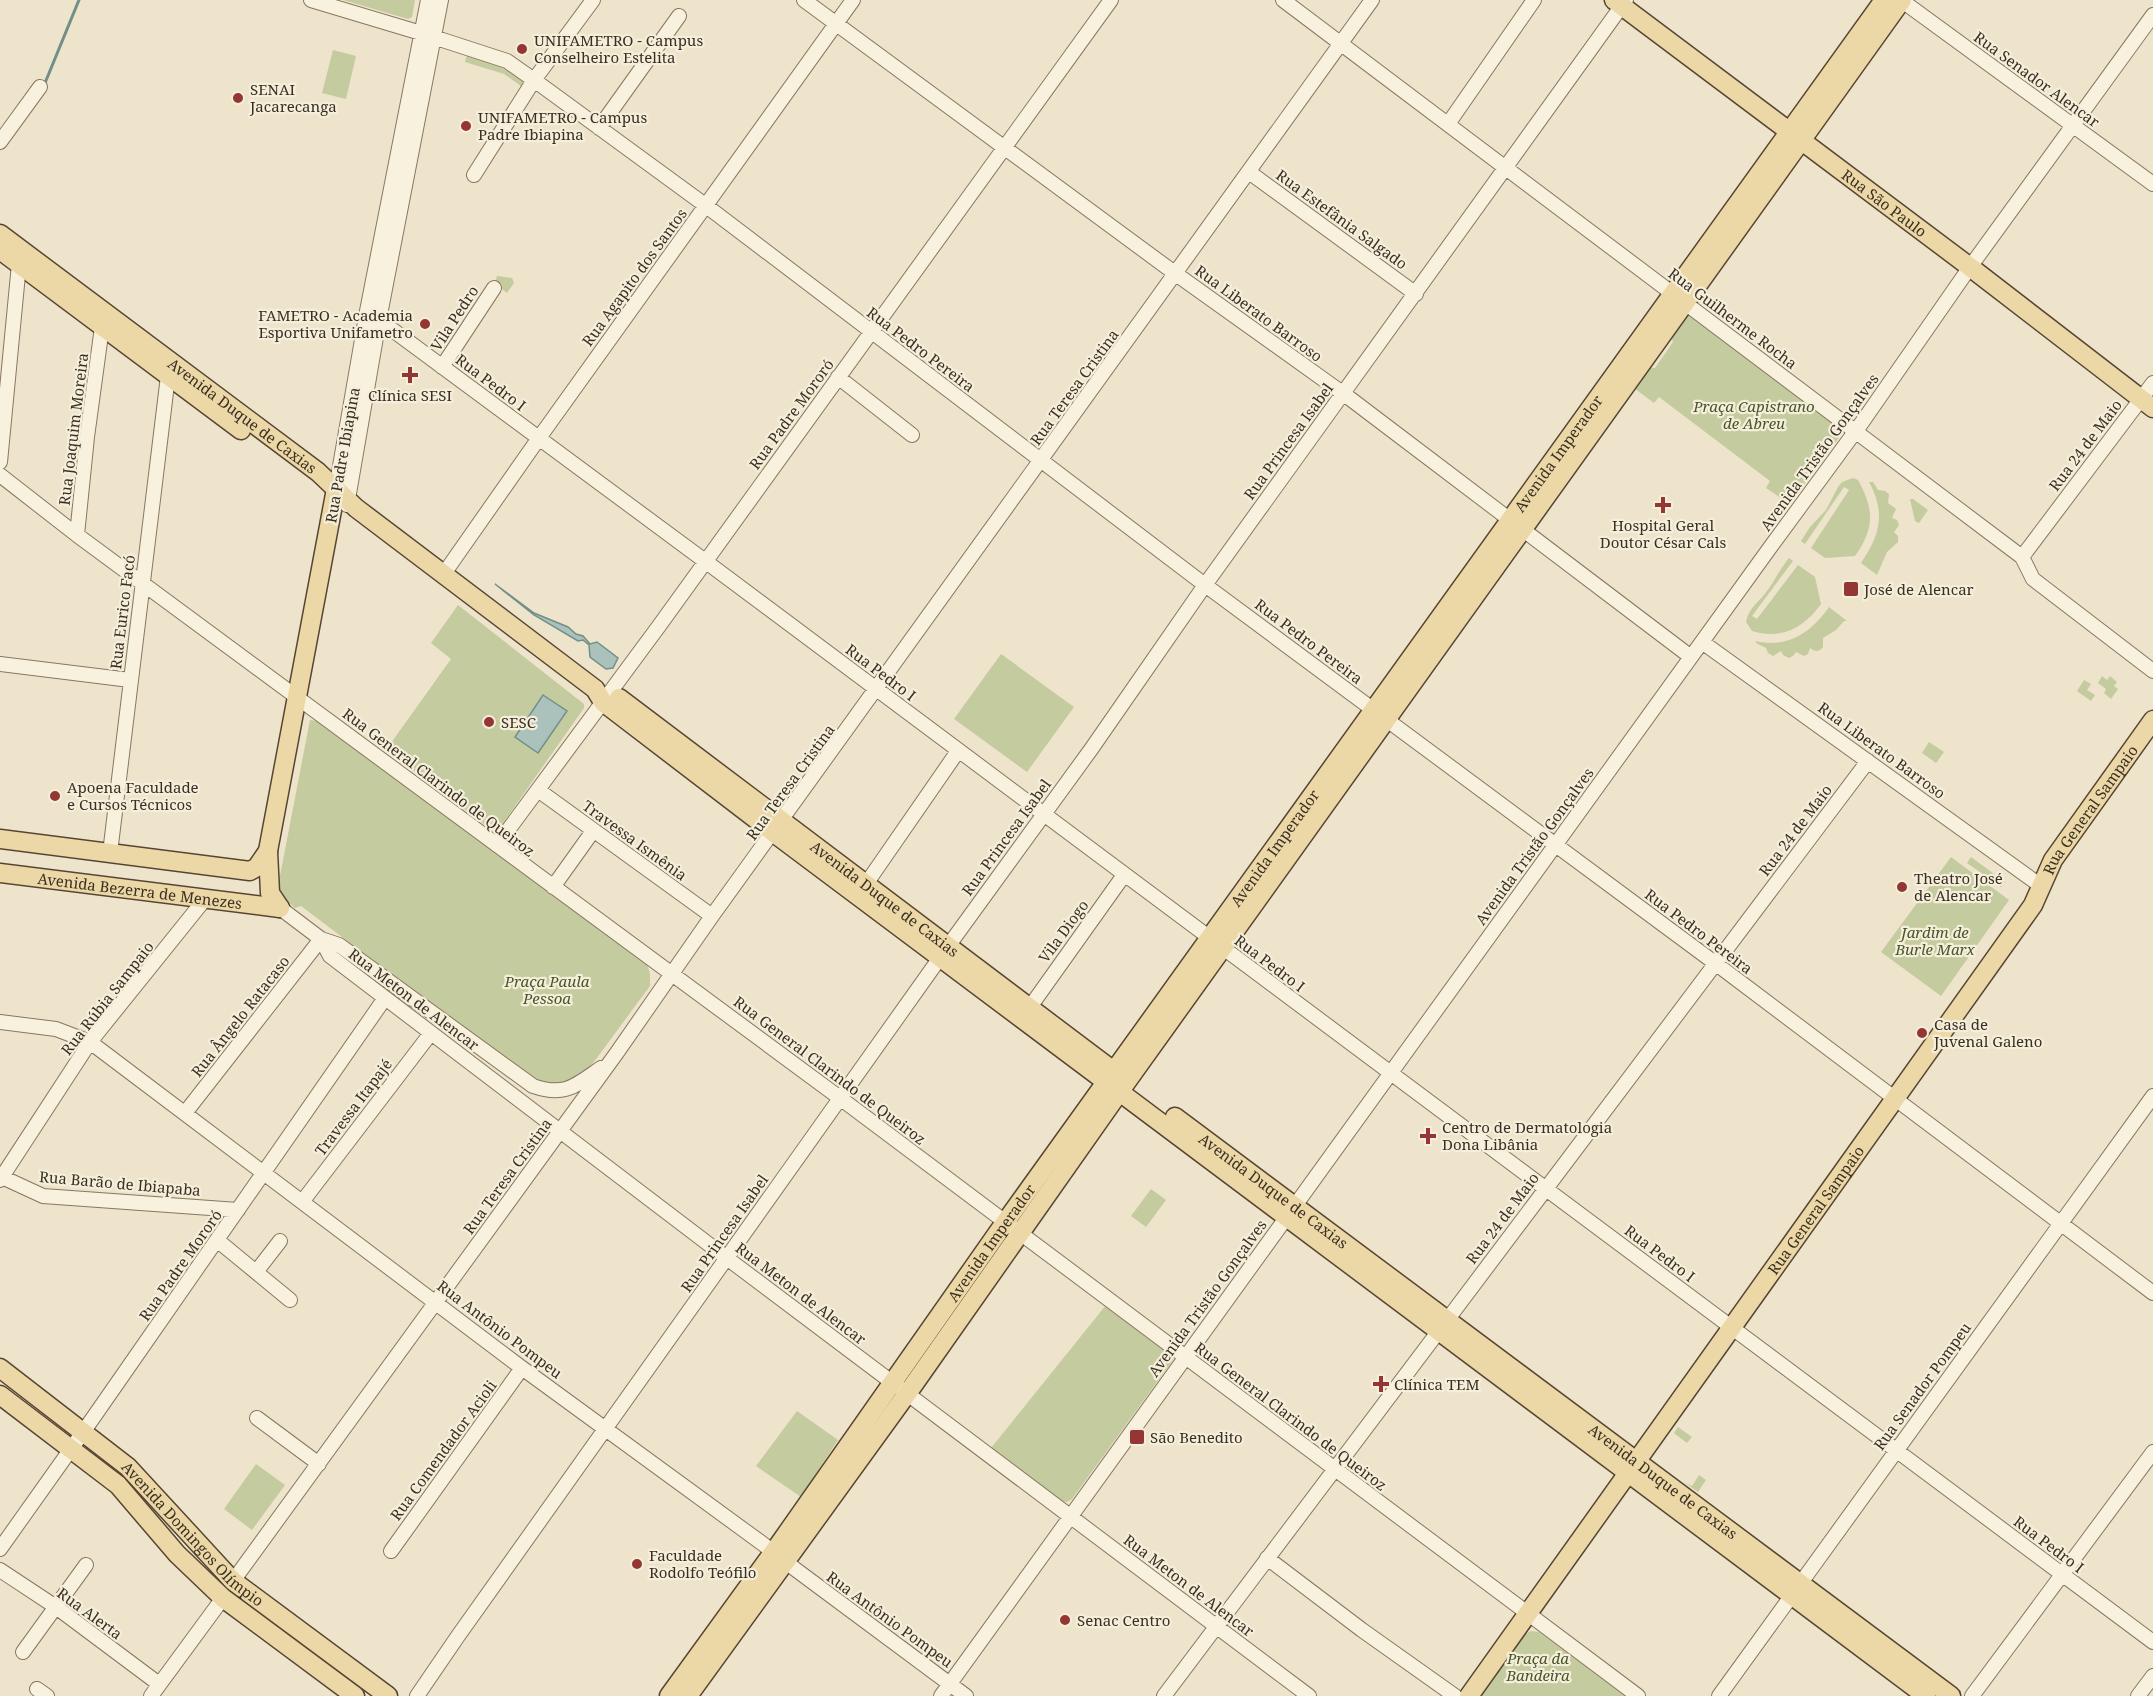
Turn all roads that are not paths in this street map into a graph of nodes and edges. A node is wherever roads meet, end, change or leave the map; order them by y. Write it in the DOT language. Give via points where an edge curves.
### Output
graph roads {
  1 [pos="311,0"];
  2 [pos="428,0"];
  3 [pos="441,0"];
  4 [pos="593,0"];
  5 [pos="804,0"];
  6 [pos="853,0"];
  7 [pos="1111,0"];
  8 [pos="1283,0"];
  9 [pos="1372,0"];
  10 [pos="1534,0"];
  11 [pos="1884,0"];
  12 [pos="1901,0"];
  13 [pos="1620,2"];
  14 [pos="2153,15"];
  15 [pos="679,16"];
  16 [pos="836,24"];
  17 [pos="427,35"];
  18 [pos="1341,43"];
  19 [pos="534,80"];
  20 [pos="40,87"];
  21 [pos="1448,124"];
  22 [pos="2073,126"];
  23 [pos="599,128"];
  24 [pos="1795,136"];
  25 [pos="0,142"];
  26 [pos="1005,147"];
  27 [pos="1505,167"];
  28 [pos="1249,172"];
  29 [pos="474,175"];
  30 [pos="2153,184"];
  31 [pos="705,205"];
  32 [pos="0,234"];
  33 [pos="0,250"];
  34 [pos="19,264"];
  35 [pos="1970,267"];
  36 [pos="1176,274"];
  37 [pos="494,288"];
  38 [pos="1416,294"];
  39 [pos="1678,298"];
  40 [pos="83,305"];
  41 [pos="367,311"];
  42 [pos="379,320"];
  43 [pos="102,327"];
  44 [pos="870,332"];
  45 [pos="442,367"];
  46 [pos="168,376"];
  47 [pos="838,377"];
  48 [pos="2153,383"];
  49 [pos="1342,393"];
  50 [pos="2147,404"];
  51 [pos="1856,431"];
  52 [pos="912,435"];
  53 [pos="538,438"];
  54 [pos="1041,460"];
  55 [pos="0,462"];
  56 [pos="0,475"];
  57 [pos="341,500"];
  58 [pos="1516,524"];
  59 [pos="77,535"];
  60 [pos="2022,557"];
  61 [pos="705,561"];
  62 [pos="443,575"];
  63 [pos="143,583"];
  64 [pos="1205,585"];
  65 [pos="1702,642"];
  66 [pos="1691,657"];
  67 [pos="0,664"];
  68 [pos="2153,671"];
  69 [pos="130,680"];
  70 [pos="877,690"];
  71 [pos="603,694"];
  72 [pos="298,697"];
  73 [pos="1380,715"];
  74 [pos="2153,720"];
  75 [pos="958,751"];
  76 [pos="1868,761"];
  77 [pos="538,790"];
  78 [pos="1043,813"];
  79 [pos="778,827"];
  80 [pos="593,831"];
  81 [pos="0,839"];
  82 [pos="1555,844"];
  83 [pos="497,845"];
  84 [pos="268,851"];
  85 [pos="110,853"];
  86 [pos="0,873"];
  87 [pos="1124,875"];
  88 [pos="866,884"];
  89 [pos="2041,886"];
  90 [pos="553,887"];
  91 [pos="205,899"];
  92 [pos="280,908"];
  93 [pos="712,916"];
  94 [pos="321,939"];
  95 [pos="1216,943"];
  96 [pos="944,951"];
  97 [pos="1715,963"];
  98 [pos="672,974"];
  99 [pos="385,998"];
  100 [pos="1030,1007"];
  101 [pos="0,1022"];
  102 [pos="431,1033"];
  103 [pos="90,1042"];
  104 [pos="612,1060"];
  105 [pos="1390,1072"];
  106 [pos="1117,1081"];
  107 [pos="2153,1096"];
  108 [pos="840,1098"];
  109 [pos="1895,1099"];
  110 [pos="185,1113"];
  111 [pos="560,1131"];
  112 [pos="263,1174"];
  113 [pos="1,1178"];
  114 [pos="1545,1188"];
  115 [pos="302,1202"];
  116 [pos="238,1210"];
  117 [pos="1291,1212"];
  118 [pos="1005,1222"];
  119 [pos="2061,1223"];
  120 [pos="1020,1233"];
  121 [pos="217,1240"];
  122 [pos="280,1241"];
  123 [pos="726,1258"];
  124 [pos="256,1272"];
  125 [pos="2153,1293"];
  126 [pos="290,1300"];
  127 [pos="436,1302"];
  128 [pos="1442,1325"];
  129 [pos="1732,1326"];
  130 [pos="1185,1356"];
  131 [pos="0,1368"];
  132 [pos="522,1368"];
  133 [pos="892,1382"];
  134 [pos="907,1393"];
  135 [pos="0,1395"];
  136 [pos="257,1418"];
  137 [pos="606,1428"];
  138 [pos="84,1431"];
  139 [pos="71,1449"];
  140 [pos="1896,1450"];
  141 [pos="2153,1452"];
  142 [pos="319,1464"];
  143 [pos="1631,1467"];
  144 [pos="1335,1469"];
  145 [pos="1070,1516"];
  146 [pos="0,1549"];
  147 [pos="391,1551"];
  148 [pos="779,1557"];
  149 [pos="1267,1558"];
  150 [pos="86,1565"];
  151 [pos="0,1569"];
  152 [pos="2062,1575"];
  153 [pos="233,1581"];
  154 [pos="1796,1590"];
  155 [pos="223,1598"];
  156 [pos="56,1607"];
  157 [pos="1527,1613"];
  158 [pos="1216,1626"];
  159 [pos="2153,1642"];
  160 [pos="23,1652"];
  161 [pos="2153,1676"];
  162 [pos="950,1684"];
  163 [pos="155,1690"];
  164 [pos="355,1696"];
  165 [pos="388,1696"];
  166 [pos="417,1696"];
  167 [pos="669,1696"];
  168 [pos="688,1696"];
  169 [pos="941,1696"];
  170 [pos="966,1696"];
  171 [pos="1164,1696"];
  172 [pos="1309,1696"];
  173 [pos="1455,1696"];
  174 [pos="1469,1696"];
  175 [pos="1638,1696"];
  176 [pos="1719,1696"];
  177 [pos="1926,1696"];
  178 [pos="1951,1696"];
  179 [pos="1972,1696"];
  180 [pos="2138,1696"];
  1 -- 17 [label="street, Rua Pedro Pereira"];
  2 -- 17 [label="street, Rua Padre Ibiapina"];
  3 -- 17 [label="street, Rua Padre Ibiapina"];
  4 -- 19 [label="street"];
  5 -- 16 [label="street, Rua Liberato Barroso"];
  6 -- 16 [label="street, Rua Agapito dos Santos"];
  7 -- 26 [label="street, Rua Padre Mororó"];
  8 -- 18 [label="street, Rua Guilherme Rocha"];
  9 -- 18 [label="street, Rua Teresa Cristina"];
  10 -- 21 [label="street"];
  11 -- 24 [label="main road, Avenida Imperador"];
  12 -- 22 [label="street, Rua Senador Alencar"];
  12 -- 24 [label="main road, Avenida Imperador"];
  13 -- 24 [label="main road, Rua São Paulo"];
  13 -- 27 [label="street, Rua Princesa Isabel"];
  14 -- 22 [label="street, Avenida Tristão Gonçalves"];
  15 -- 23 [label="street"];
  16 -- 26 [label="street, Rua Liberato Barroso"];
  16 -- 31 [label="street, Rua Agapito dos Santos"];
  17 -- 19 [label="street, Rua Pedro Pereira" via="507,61"];
  17 -- 41 [label="street, Rua Padre Ibiapina"];
  17 -- 42 [label="street, Rua Padre Ibiapina"];
  18 -- 21 [label="street, Rua Guilherme Rocha"];
  18 -- 28 [label="street, Rua Teresa Cristina"];
  19 -- 23 [label="street, Rua Pedro Pereira"];
  19 -- 29 [label="street"];
  20 -- 25 [label="street"];
  21 -- 27 [label="street, Rua Guilherme Rocha"];
  22 -- 30 [label="street, Rua Senador Alencar"];
  22 -- 35 [label="street, Avenida Tristão Gonçalves"];
  23 -- 31 [label="street, Rua Pedro Pereira"];
  24 -- 35 [label="main road, Rua São Paulo"];
  24 -- 39 [label="main road, Avenida Imperador"];
  26 -- 36 [label="street, Rua Liberato Barroso"];
  26 -- 44 [label="street, Rua Padre Mororó"];
  27 -- 38 [label="street, Rua Princesa Isabel"];
  27 -- 39 [label="street, Rua Guilherme Rocha"];
  28 -- 36 [label="street, Rua Teresa Cristina"];
  28 -- 38 [label="street, Rua Estefânia Salgado"];
  31 -- 44 [label="street, Rua Pedro Pereira"];
  31 -- 53 [label="street, Rua Agapito dos Santos"];
  32 -- 40 [label="main road, Avenida Duque de Caxias"];
  33 -- 34 [label="main road, Avenida Duque de Caxias"];
  34 -- 40 [label="main road, Avenida Duque de Caxias"];
  34 -- 55 [label="street"];
  35 -- 50 [label="main road, Rua São Paulo"];
  35 -- 51 [label="street, Avenida Tristão Gonçalves"];
  36 -- 49 [label="street, Rua Liberato Barroso"];
  36 -- 54 [label="street, Rua Teresa Cristina"];
  37 -- 45 [label="street, Vila Pedro"];
  38 -- 49 [label="street, Rua Princesa Isabel"];
  39 -- 51 [label="street, Rua Guilherme Rocha"];
  39 -- 58 [label="main road, Avenida Imperador"];
  40 -- 43 [label="main road, Avenida Duque de Caxias"];
  40 -- 57 [label="main road, Avenida Duque de Caxias" via="318,472"];
  41 -- 42 [label="street, Rua Pedro I"];
  41 -- 57 [label="street, Rua Padre Ibiapina"];
  42 -- 45 [label="street, Rua Pedro I"];
  42 -- 57 [label="street, Rua Padre Ibiapina"];
  43 -- 46 [label="main road, Avenida Duque de Caxias"];
  43 -- 59 [label="street, Rua Joaquim Moreira"];
  44 -- 47 [label="street, Rua Padre Mororó"];
  44 -- 54 [label="street, Rua Pedro Pereira"];
  45 -- 53 [label="street, Rua Pedro I"];
  46 -- 57 [label="main road, Avenida Duque de Caxias"];
  46 -- 63 [label="street, Rua Eurico Facó"];
  47 -- 52 [label="street"];
  47 -- 61 [label="street, Rua Padre Mororó"];
  48 -- 50 [label="street, Rua 24 de Maio"];
  49 -- 58 [label="street, Rua Liberato Barroso"];
  49 -- 64 [label="street, Rua Princesa Isabel"];
  50 -- 60 [label="street, Rua 24 de Maio"];
  51 -- 60 [label="street, Rua Guilherme Rocha"];
  51 -- 65 [label="street, Avenida Tristão Gonçalves"];
  53 -- 61 [label="street, Rua Pedro I"];
  53 -- 62 [label="street, Rua Agapito dos Santos"];
  54 -- 64 [label="street, Rua Pedro Pereira"];
  54 -- 70 [label="street, Rua Teresa Cristina"];
  56 -- 59 [label="street, Rua General Clarindo de Queiroz"];
  57 -- 62 [label="main road, Avenida Duque de Caxias"];
  57 -- 72 [label="main road, Rua Padre Ibiapina"];
  58 -- 66 [label="street, Rua Liberato Barroso"];
  58 -- 73 [label="main road, Avenida Imperador" via="1481,590"];
  59 -- 63 [label="street, Rua General Clarindo de Queiroz"];
  60 -- 68 [label="street, Rua Guilherme Rocha" via="2033,579"];
  61 -- 70 [label="street, Rua Pedro I"];
  61 -- 71 [label="street, Rua Padre Mororó"];
  62 -- 71 [label="main road, Avenida Duque de Caxias"];
  63 -- 69 [label="street, Rua Eurico Facó"];
  63 -- 72 [label="street, Rua General Clarindo de Queiroz"];
  64 -- 73 [label="street, Rua Pedro Pereira"];
  64 -- 78 [label="street, Rua Princesa Isabel"];
  65 -- 66 [label="street, Avenida Tristão Gonçalves"];
  65 -- 76 [label="street, Rua Liberato Barroso"];
  66 -- 82 [label="street, Avenida Tristão Gonçalves"];
  67 -- 69 [label="street"];
  69 -- 85 [label="street, Rua Eurico Facó"];
  70 -- 75 [label="street, Rua Pedro I"];
  70 -- 79 [label="street, Rua Teresa Cristina"];
  71 -- 77 [label="street, Rua Padre Mororó"];
  71 -- 79 [label="main road, Avenida Duque de Caxias"];
  72 -- 83 [label="street, Rua General Clarindo de Queiroz"];
  72 -- 84 [label="main road, Rua Padre Ibiapina"];
  73 -- 82 [label="street, Rua Pedro Pereira"];
  73 -- 95 [label="main road, Avenida Imperador"];
  74 -- 89 [label="main road, Rua General Sampaio" via="2053,860"];
  75 -- 78 [label="street, Rua Pedro I"];
  75 -- 88 [label="street"];
  76 -- 89 [label="street, Rua Liberato Barroso"];
  76 -- 97 [label="street, Rua 24 de Maio"];
  77 -- 80 [label="street, Travessa Ismênia"];
  77 -- 83 [label="street, Rua Padre Mororó"];
  78 -- 87 [label="street, Rua Pedro I"];
  78 -- 96 [label="street, Rua Princesa Isabel"];
  79 -- 88 [label="main road, Avenida Duque de Caxias"];
  79 -- 93 [label="street, Rua Teresa Cristina"];
  79 -- 96 [label="main road, Avenida Duque de Caxias"];
  80 -- 90 [label="street"];
  80 -- 93 [label="street, Travessa Ismênia"];
  81 -- 85 [label="main road"];
  82 -- 97 [label="street, Rua Pedro Pereira"];
  82 -- 105 [label="street, Avenida Tristão Gonçalves"];
  83 -- 90 [label="street, Rua General Clarindo de Queiroz"];
  84 -- 85 [label="main road" via="250,871"];
  84 -- 92 [label="main road, Rua Padre Ibiapina" via="270,893"];
  86 -- 91 [label="main road, Avenida Bezerra de Menezes"];
  87 -- 95 [label="street, Rua Pedro I"];
  87 -- 100 [label="street, Vila Diogo"];
  88 -- 96 [label="main road, Avenida Duque de Caxias"];
  89 -- 109 [label="main road, Rua General Sampaio" via="2032,905"];
  90 -- 98 [label="street, Rua General Clarindo de Queiroz"];
  91 -- 92 [label="main road, Avenida Bezerra de Menezes"];
  91 -- 103 [label="street, Rua Rúbia Sampaio"];
  92 -- 94 [label="street, Rua Meton de Alencar"];
  93 -- 98 [label="street, Rua Teresa Cristina"];
  94 -- 99 [label="street, Rua Meton de Alencar" via="330,957"];
  94 -- 104 [label="street" via="339,945 533,1086 561,1092"];
  94 -- 110 [label="street, Rua Ângelo Ratacaso"];
  95 -- 105 [label="street, Rua Pedro I"];
  95 -- 106 [label="main road, Avenida Imperador"];
  96 -- 100 [label="main road, Avenida Duque de Caxias"];
  96 -- 106 [label="main road, Avenida Duque de Caxias"];
  96 -- 108 [label="street, Rua Princesa Isabel"];
  97 -- 109 [label="street, Rua Pedro Pereira"];
  97 -- 114 [label="street, Rua 24 de Maio"];
  98 -- 104 [label="street, Rua Teresa Cristina"];
  98 -- 108 [label="street, Rua General Clarindo de Queiroz"];
  99 -- 102 [label="street, Rua Meton de Alencar"];
  99 -- 112 [label="street, Rua Padre Mororó"];
  100 -- 106 [label="main road, Avenida Duque de Caxias"];
  101 -- 103 [label="street, Rua Antônio Pompeu" via="56,1029"];
  102 -- 111 [label="street, Rua Meton de Alencar"];
  102 -- 115 [label="street, Travessa Itapajé"];
  103 -- 110 [label="street, Rua Antônio Pompeu"];
  103 -- 113 [label="street, Rua Rúbia Sampaio"];
  104 -- 111 [label="street, Rua Teresa Cristina"];
  105 -- 114 [label="street, Rua Pedro I"];
  105 -- 117 [label="street, Avenida Tristão Gonçalves"];
  106 -- 117 [label="main road, Avenida Duque de Caxias"];
  106 -- 118 [label="main road, Avenida Imperador"];
  106 -- 120 [label="main road, Avenida Imperador"];
  107 -- 119 [label="street, Rua Senador Pompeu"];
  108 -- 118 [label="street, Rua General Clarindo de Queiroz"];
  108 -- 123 [label="street, Rua Princesa Isabel"];
  109 -- 119 [label="street, Rua Pedro Pereira"];
  109 -- 129 [label="main road, Rua General Sampaio"];
  110 -- 112 [label="street, Rua Antônio Pompeu"];
  111 -- 123 [label="street, Rua Meton de Alencar"];
  111 -- 127 [label="street, Rua Teresa Cristina"];
  112 -- 115 [label="street, Rua Antônio Pompeu"];
  112 -- 116 [label="street, Rua Padre Mororó"];
  113 -- 116 [label="street, Rua Barão de Ibiapaba" via="43,1196"];
  114 -- 128 [label="street, Rua 24 de Maio"];
  114 -- 129 [label="street, Rua Pedro I"];
  115 -- 127 [label="street, Rua Antônio Pompeu"];
  116 -- 121 [label="street, Rua Padre Mororó"];
  117 -- 128 [label="main road, Avenida Duque de Caxias"];
  117 -- 130 [label="street, Avenida Tristão Gonçalves"];
  118 -- 120 [label="street, Rua General Clarindo de Queiroz"];
  118 -- 133 [label="main road, Avenida Imperador"];
  119 -- 125 [label="street, Rua Pedro Pereira"];
  119 -- 140 [label="street, Rua Senador Pompeu"];
  120 -- 130 [label="street, Rua General Clarindo de Queiroz"];
  120 -- 134 [label="main road, Avenida Imperador"];
  121 -- 124 [label="street"];
  121 -- 138 [label="street, Rua Padre Mororó"];
  122 -- 124 [label="street"];
  123 -- 133 [label="street, Rua Meton de Alencar"];
  123 -- 137 [label="street, Rua Princesa Isabel"];
  124 -- 126 [label="street"];
  127 -- 132 [label="street, Rua Antônio Pompeu"];
  127 -- 142 [label="street, Rua Teresa Cristina"];
  128 -- 143 [label="main road, Avenida Duque de Caxias"];
  128 -- 144 [label="street, Rua 24 de Maio"];
  129 -- 140 [label="street, Rua Pedro I"];
  129 -- 143 [label="main road, Rua General Sampaio"];
  130 -- 144 [label="street, Rua General Clarindo de Queiroz"];
  130 -- 145 [label="street, Avenida Tristão Gonçalves"];
  131 -- 138 [label="main road, Avenida Domingos Olímpio"];
  132 -- 137 [label="street, Rua Antônio Pompeu"];
  132 -- 147 [label="street, Rua Comendador Acioli"];
  133 -- 134 [label="street, Rua Meton de Alencar"];
  133 -- 148 [label="main road, Avenida Imperador"];
  134 -- 145 [label="street, Rua Meton de Alencar"];
  134 -- 148 [label="main road, Avenida Imperador"];
  135 -- 139 [label="main road, Avenida Domingos Olímpio"];
  136 -- 142 [label="street"];
  137 -- 148 [label="street, Rua Antônio Pompeu"];
  137 -- 166 [label="street, Rua Princesa Isabel"];
  138 -- 139 [label="street, Rua Padre Mororó"];
  138 -- 153 [label="main road, Avenida Domingos Olímpio" via="128,1467"];
  139 -- 146 [label="street, Rua Padre Mororó"];
  139 -- 155 [label="main road, Avenida Domingos Olímpio" via="118,1485 177,1554"];
  140 -- 152 [label="street, Rua Pedro I"];
  140 -- 154 [label="street, Rua Senador Pompeu"];
  141 -- 152 [label="street"];
  142 -- 153 [label="street, Rua Teresa Cristina"];
  143 -- 154 [label="main road, Avenida Duque de Caxias"];
  143 -- 157 [label="main road, Rua General Sampaio"];
  144 -- 149 [label="street, Rua 24 de Maio"];
  144 -- 157 [label="street, Rua General Clarindo de Queiroz"];
  145 -- 158 [label="street, Rua Meton de Alencar"];
  145 -- 162 [label="street, Avenida Tristão Gonçalves"];
  148 -- 162 [label="street, Rua Antônio Pompeu"];
  148 -- 167 [label="main road, Avenida Imperador"];
  148 -- 168 [label="main road, Avenida Imperador"];
  149 -- 158 [label="street, Rua 24 de Maio"];
  149 -- 173 [label="street"];
  150 -- 156 [label="street"];
  151 -- 156 [label="street, Rua Alerta"];
  152 -- 159 [label="street, Rua Pedro I"];
  152 -- 179 [label="street"];
  153 -- 165 [label="main road, Avenida Domingos Olímpio"];
  154 -- 176 [label="street, Rua Senador Pompeu"];
  154 -- 177 [label="main road, Avenida Duque de Caxias"];
  154 -- 178 [label="main road, Avenida Duque de Caxias"];
  155 -- 163 [label="street"];
  155 -- 164 [label="main road, Avenida Domingos Olímpio"];
  156 -- 160 [label="street"];
  156 -- 163 [label="street, Rua Alerta"];
  157 -- 174 [label="main road, Rua General Sampaio"];
  157 -- 175 [label="street, Rua General Clarindo de Queiroz"];
  158 -- 171 [label="street, Rua 24 de Maio"];
  158 -- 172 [label="street, Rua Meton de Alencar"];
  161 -- 180 [label="street"];
  162 -- 169 [label="street, Avenida Tristão Gonçalves"];
  162 -- 170 [label="street, Rua Antônio Pompeu"];
}
